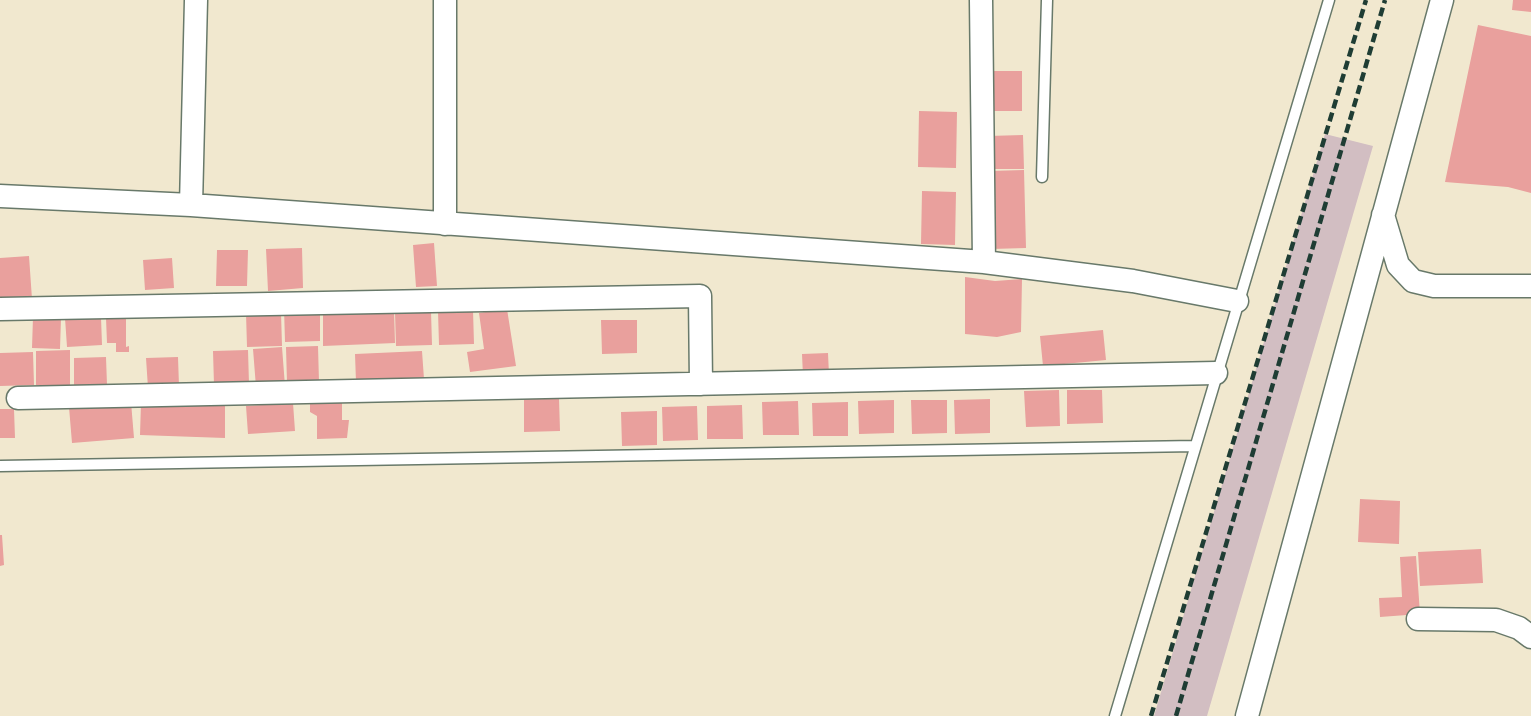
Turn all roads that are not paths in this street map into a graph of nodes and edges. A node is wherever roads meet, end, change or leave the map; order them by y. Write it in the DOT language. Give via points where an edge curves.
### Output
graph roads {
  1 [pos="196,0"];
  2 [pos="445,0"];
  3 [pos="981,0"];
  4 [pos="1047,0"];
  5 [pos="1329,0"];
  6 [pos="1442,0"];
  7 [pos="1042,177"];
  8 [pos="0,196"];
  9 [pos="191,205"];
  10 [pos="1383,215"];
  11 [pos="445,224"];
  12 [pos="984,262"];
  13 [pos="1531,286"];
  14 [pos="1238,301"];
  15 [pos="0,309"];
  16 [pos="1216,373"];
  17 [pos="700,384"];
  18 [pos="18,398"];
  19 [pos="1195,446"];
  20 [pos="0,466"];
  21 [pos="1418,619"];
  22 [pos="1531,637"];
  23 [pos="1114,716"];
  24 [pos="1247,716"];
  1 -- 9 [label="street"];
  2 -- 11 [label="street"];
  3 -- 12 [label="street"];
  4 -- 7 [label="lane"];
  5 -- 14 [label="lane"];
  6 -- 10 [label="street"];
  8 -- 9 [label="street"];
  9 -- 11 [label="street"];
  10 -- 13 [label="street" via="1398,264 1413,281 1434,286"];
  10 -- 24 [label="street"];
  11 -- 12 [label="street"];
  12 -- 14 [label="street" via="1133,281"];
  14 -- 16 [label="lane"];
  15 -- 17 [label="street" via="700,296"];
  16 -- 17 [label="street"];
  16 -- 19 [label="lane"];
  17 -- 18 [label="street"];
  19 -- 20 [label="lane"];
  19 -- 23 [label="lane"];
  21 -- 22 [label="street" via="1497,620"];
}
